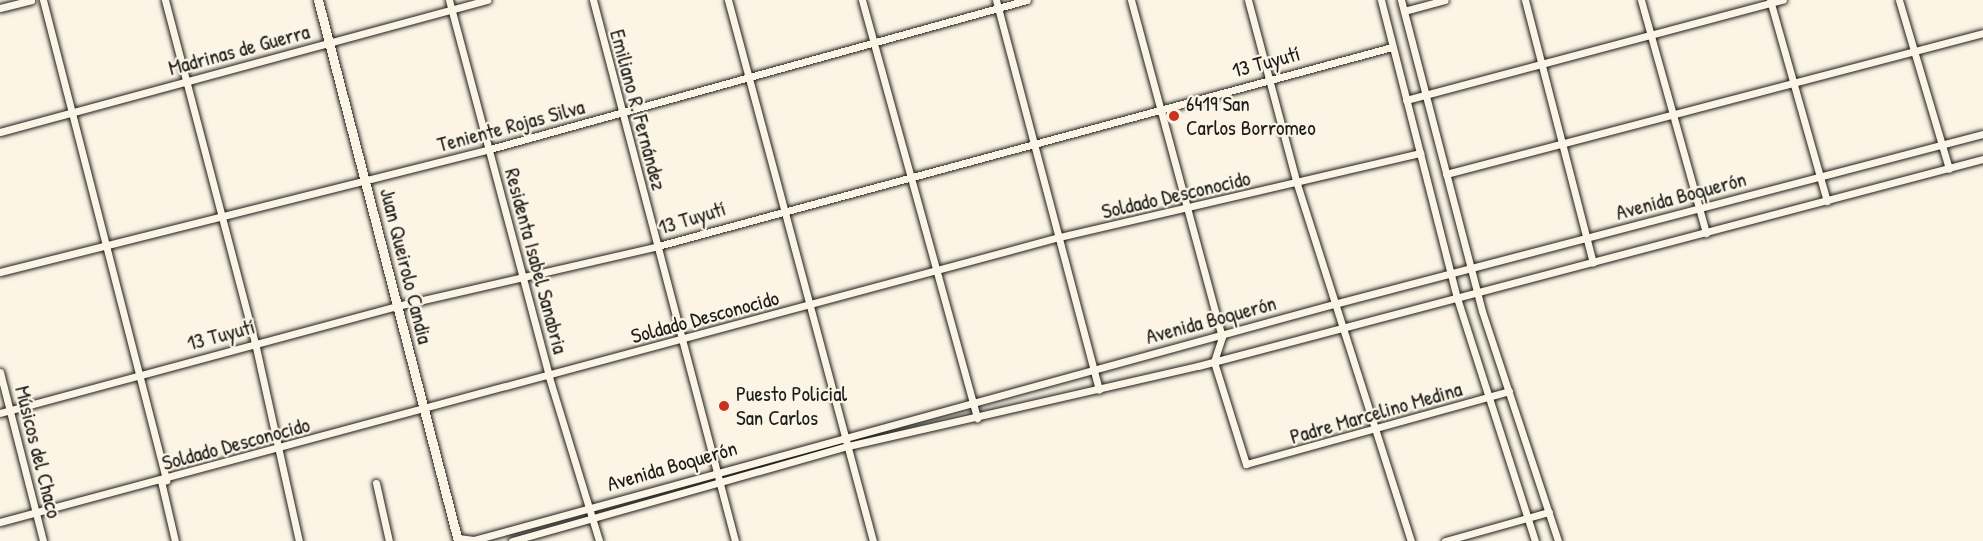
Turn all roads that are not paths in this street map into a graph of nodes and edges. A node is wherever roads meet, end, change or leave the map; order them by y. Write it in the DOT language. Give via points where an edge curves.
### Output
graph roads {
  1 [pos="31,0"];
  2 [pos="43,0"];
  3 [pos="165,0"];
  4 [pos="318,0"];
  5 [pos="449,0"];
  6 [pos="487,0"];
  7 [pos="593,0"];
  8 [pos="728,0"];
  9 [pos="862,0"];
  10 [pos="1027,0"];
  11 [pos="1131,0"];
  12 [pos="1248,0"];
  13 [pos="1381,0"];
  14 [pos="1401,0"];
  15 [pos="1445,0"];
  16 [pos="1525,0"];
  17 [pos="1641,0"];
  18 [pos="1783,0"];
  19 [pos="1899,0"];
  20 [pos="1770,2"];
  21 [pos="997,4"];
  22 [pos="0,8"];
  23 [pos="452,9"];
  24 [pos="1404,11"];
  25 [pos="1983,33"];
  26 [pos="1651,35"];
  27 [pos="873,41"];
  28 [pos="329,43"];
  29 [pos="1392,47"];
  30 [pos="1915,51"];
  31 [pos="1544,64"];
  32 [pos="749,77"];
  33 [pos="1269,78"];
  34 [pos="186,81"];
  35 [pos="1794,82"];
  36 [pos="1426,95"];
  37 [pos="1406,100"];
  38 [pos="1160,107"];
  39 [pos="73,112"];
  40 [pos="620,113"];
  41 [pos="1673,113"];
  42 [pos="0,132"];
  43 [pos="1983,134"];
  44 [pos="1032,142"];
  45 [pos="1564,144"];
  46 [pos="1940,146"];
  47 [pos="490,149"];
  48 [pos="1420,153"];
  49 [pos="1983,159"];
  50 [pos="1949,169"];
  51 [pos="1446,174"];
  52 [pos="906,175"];
  53 [pos="1821,177"];
  54 [pos="366,182"];
  55 [pos="1297,184"];
  56 [pos="1827,201"];
  57 [pos="783,209"];
  58 [pos="1700,209"];
  59 [pos="1188,211"];
  60 [pos="222,215"];
  61 [pos="1706,233"];
  62 [pos="1059,237"];
  63 [pos="1588,239"];
  64 [pos="108,245"];
  65 [pos="658,246"];
  66 [pos="1593,262"];
  67 [pos="933,271"];
  68 [pos="0,272"];
  69 [pos="1472,272"];
  70 [pos="1452,277"];
  71 [pos="526,281"];
  72 [pos="1477,293"];
  73 [pos="1457,298"];
  74 [pos="1334,304"];
  75 [pos="397,306"];
  76 [pos="809,306"];
  77 [pos="1341,326"];
  78 [pos="1222,337"];
  79 [pos="683,340"];
  80 [pos="255,343"];
  81 [pos="1214,362"];
  82 [pos="1094,371"];
  83 [pos="0,372"];
  84 [pos="140,374"];
  85 [pos="549,377"];
  86 [pos="1099,390"];
  87 [pos="1509,391"];
  88 [pos="1489,398"];
  89 [pos="971,402"];
  90 [pos="11,410"];
  91 [pos="425,412"];
  92 [pos="0,413"];
  93 [pos="977,418"];
  94 [pos="1374,429"];
  95 [pos="845,436"];
  96 [pos="848,446"];
  97 [pos="279,449"];
  98 [pos="717,472"];
  99 [pos="164,480"];
  100 [pos="376,483"];
  101 [pos="720,483"];
  102 [pos="588,508"];
  103 [pos="1549,512"];
  104 [pos="36,513"];
  105 [pos="594,518"];
  106 [pos="1528,519"];
  107 [pos="0,522"];
  108 [pos="455,540"];
  109 [pos="43,541"];
  110 [pos="175,541"];
  111 [pos="299,541"];
  112 [pos="389,541"];
  113 [pos="512,541"];
  114 [pos="599,541"];
  115 [pos="735,541"];
  116 [pos="873,541"];
  117 [pos="1411,541"];
  118 [pos="1445,541"];
  119 [pos="1535,541"];
  120 [pos="1558,541"];
  1 -- 22 [label="street"];
  2 -- 39 [label="street"];
  3 -- 34 [label="street"];
  4 -- 28 [label="street, Juan Queirolo Candia"];
  5 -- 23 [label="street, Residenta Isabel Sanabria"];
  6 -- 23 [label="street, Madrinas de Guerra"];
  7 -- 40 [label="street, Emiliano R. Fernández"];
  8 -- 32 [label="street"];
  9 -- 27 [label="street"];
  10 -- 21 [label="street, Teniente Rojas Silva"];
  11 -- 38 [label="street"];
  12 -- 33 [label="street"];
  13 -- 29 [label="street"];
  14 -- 24 [label="street"];
  15 -- 24 [label="street"];
  16 -- 31 [label="street"];
  17 -- 26 [label="street"];
  18 -- 20 [label="street"];
  19 -- 30 [label="street"];
  20 -- 26 [label="street"];
  20 -- 35 [label="street"];
  21 -- 27 [label="street, Teniente Rojas Silva"];
  21 -- 44 [label="street"];
  23 -- 28 [label="street, Madrinas de Guerra"];
  23 -- 47 [label="street, Residenta Isabel Sanabria"];
  24 -- 36 [label="street"];
  25 -- 30 [label="street"];
  26 -- 31 [label="street"];
  26 -- 41 [label="street"];
  27 -- 32 [label="street, Teniente Rojas Silva"];
  27 -- 52 [label="street"];
  28 -- 34 [label="street, Madrinas de Guerra"];
  28 -- 54 [label="street, Juan Queirolo Candia"];
  29 -- 33 [label="street, 13 Tuyutí"];
  29 -- 37 [label="street"];
  30 -- 35 [label="street"];
  30 -- 46 [label="street"];
  31 -- 36 [label="street"];
  31 -- 45 [label="street"];
  32 -- 40 [label="street, Teniente Rojas Silva"];
  32 -- 57 [label="street"];
  33 -- 38 [label="street, 13 Tuyutí"];
  33 -- 55 [label="street"];
  34 -- 39 [label="street, Madrinas de Guerra"];
  34 -- 60 [label="street"];
  35 -- 41 [label="street"];
  35 -- 53 [label="street"];
  36 -- 37 [label="street"];
  36 -- 51 [label="street"];
  37 -- 48 [label="street"];
  38 -- 44 [label="street, 13 Tuyutí"];
  38 -- 59 [label="street"];
  39 -- 42 [label="street, Madrinas de Guerra"];
  39 -- 64 [label="street"];
  40 -- 47 [label="street, Teniente Rojas Silva"];
  40 -- 65 [label="street, Emiliano R. Fernández"];
  41 -- 45 [label="street"];
  41 -- 58 [label="street"];
  43 -- 46 [label="street, Avenida Boquerón"];
  44 -- 52 [label="street, 13 Tuyutí"];
  44 -- 62 [label="street"];
  45 -- 51 [label="street"];
  45 -- 63 [label="street"];
  46 -- 50 [label="street"];
  46 -- 53 [label="street, Avenida Boquerón"];
  47 -- 54 [label="street, Teniente Rojas Silva"];
  47 -- 71 [label="street, Residenta Isabel Sanabria"];
  48 -- 55 [label="street, Soldado Desconocido"];
  48 -- 70 [label="street"];
  49 -- 50 [label="street, Avenida Boquerón"];
  50 -- 56 [label="street, Avenida Boquerón"];
  51 -- 69 [label="street"];
  52 -- 57 [label="street, 13 Tuyutí"];
  52 -- 67 [label="street"];
  53 -- 56 [label="street"];
  53 -- 58 [label="street, Avenida Boquerón"];
  54 -- 60 [label="street, Teniente Rojas Silva"];
  54 -- 75 [label="street, Juan Queirolo Candia"];
  55 -- 59 [label="street, Soldado Desconocido"];
  55 -- 74 [label="street"];
  56 -- 61 [label="street, Avenida Boquerón"];
  57 -- 65 [label="street, 13 Tuyutí"];
  57 -- 76 [label="street"];
  58 -- 61 [label="street"];
  58 -- 63 [label="street, Avenida Boquerón"];
  59 -- 62 [label="street, Soldado Desconocido"];
  59 -- 78 [label="street"];
  60 -- 64 [label="street, Teniente Rojas Silva"];
  60 -- 80 [label="street"];
  61 -- 66 [label="street, Avenida Boquerón"];
  62 -- 67 [label="street, Soldado Desconocido"];
  62 -- 82 [label="street"];
  63 -- 66 [label="street"];
  63 -- 69 [label="street, Avenida Boquerón"];
  64 -- 68 [label="street, Teniente Rojas Silva"];
  64 -- 84 [label="street"];
  65 -- 71 [label="street, 13 Tuyutí"];
  65 -- 79 [label="street, Emiliano R. Fernández"];
  66 -- 72 [label="street, Avenida Boquerón"];
  67 -- 76 [label="street, Soldado Desconocido"];
  67 -- 89 [label="street"];
  69 -- 70 [label="street, Avenida Boquerón"];
  69 -- 72 [label="street"];
  70 -- 73 [label="street"];
  70 -- 74 [label="street, Avenida Boquerón"];
  71 -- 75 [label="street, 13 Tuyutí"];
  71 -- 85 [label="street, Residenta Isabel Sanabria"];
  72 -- 73 [label="street, Avenida Boquerón"];
  72 -- 87 [label="street"];
  73 -- 77 [label="street, Avenida Boquerón"];
  73 -- 88 [label="street"];
  74 -- 77 [label="street"];
  74 -- 78 [label="street, Avenida Boquerón"];
  75 -- 80 [label="street, 13 Tuyutí"];
  75 -- 91 [label="street, Juan Queirolo Candia"];
  76 -- 79 [label="street, Soldado Desconocido"];
  76 -- 95 [label="street"];
  77 -- 81 [label="street, Avenida Boquerón"];
  77 -- 94 [label="street"];
  78 -- 81 [label="street"];
  78 -- 82 [label="street, Avenida Boquerón"];
  79 -- 85 [label="street, Soldado Desconocido"];
  79 -- 98 [label="street, Emiliano R. Fernández"];
  80 -- 84 [label="street, 13 Tuyutí"];
  80 -- 97 [label="street"];
  81 -- 86 [label="street, Avenida Boquerón"];
  81 -- 94 [label="street, Padre Marcelino Medina" via="1246,464"];
  82 -- 86 [label="street"];
  82 -- 89 [label="street, Avenida Boquerón"];
  83 -- 90 [label="street, Músicos del Chaco"];
  84 -- 90 [label="street, 13 Tuyutí"];
  84 -- 99 [label="street"];
  85 -- 91 [label="street, Soldado Desconocido"];
  85 -- 102 [label="street, Residenta Isabel Sanabria"];
  86 -- 93 [label="street, Avenida Boquerón"];
  87 -- 88 [label="street, Padre Marcelino Medina"];
  87 -- 103 [label="street"];
  88 -- 94 [label="street, Padre Marcelino Medina"];
  88 -- 106 [label="street"];
  89 -- 93 [label="street"];
  89 -- 95 [label="street, Avenida Boquerón"];
  90 -- 92 [label="street, 13 Tuyutí"];
  90 -- 104 [label="street, Músicos del Chaco"];
  91 -- 97 [label="street, Soldado Desconocido"];
  91 -- 108 [label="street, Juan Queirolo Candia"];
  93 -- 96 [label="street, Avenida Boquerón"];
  94 -- 117 [label="street"];
  95 -- 96 [label="street"];
  95 -- 98 [label="street, Avenida Boquerón"];
  96 -- 101 [label="street, Avenida Boquerón"];
  96 -- 116 [label="street"];
  97 -- 99 [label="street, Soldado Desconocido"];
  97 -- 111 [label="street"];
  98 -- 101 [label="street, Emiliano R. Fernández"];
  98 -- 102 [label="street, Avenida Boquerón"];
  99 -- 104 [label="street, Soldado Desconocido"];
  99 -- 110 [label="street"];
  100 -- 112 [label="street"];
  101 -- 105 [label="street, Avenida Boquerón"];
  101 -- 115 [label="street, Emiliano R. Fernández"];
  102 -- 105 [label="street, Residenta Isabel Sanabria"];
  102 -- 108 [label="street, Avenida Boquerón" via="474,540"];
  103 -- 106 [label="street"];
  103 -- 120 [label="street"];
  104 -- 107 [label="street, Soldado Desconocido"];
  104 -- 109 [label="street, Músicos del Chaco"];
  105 -- 113 [label="street, Avenida Boquerón"];
  105 -- 114 [label="street, Residenta Isabel Sanabria"];
  106 -- 118 [label="street"];
  106 -- 119 [label="street"];
}
